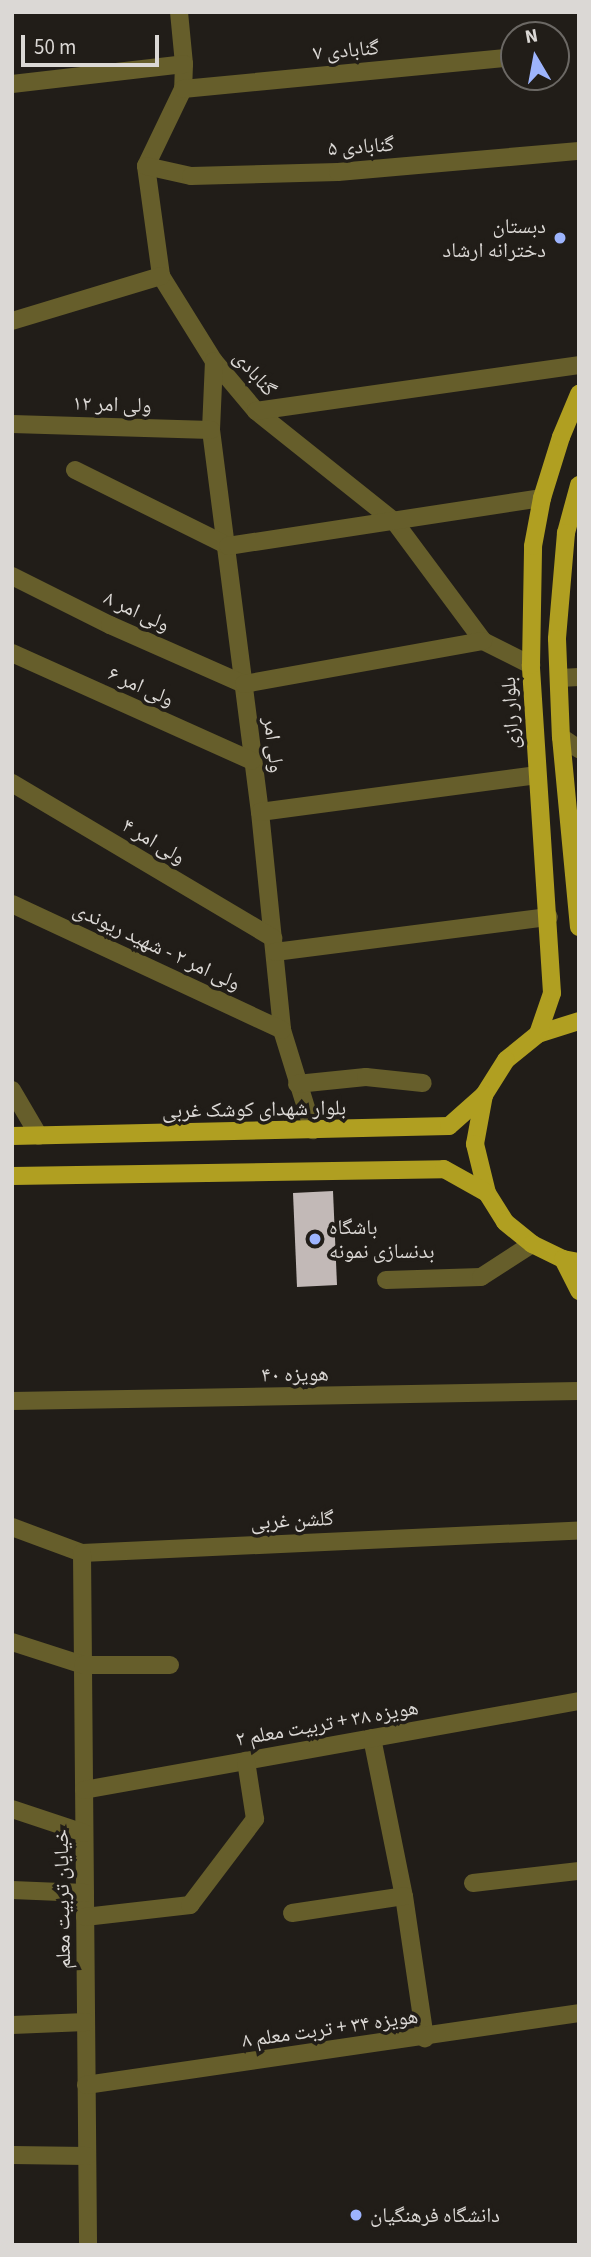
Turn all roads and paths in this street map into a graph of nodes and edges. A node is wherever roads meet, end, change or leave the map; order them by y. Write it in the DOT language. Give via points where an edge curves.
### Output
graph roads {
  1 [pos="178,12"];
  2 [pos="500,58"];
  3 [pos="184,64"];
  4 [pos="12,84"];
  5 [pos="183,89"];
  6 [pos="579,150"];
  7 [pos="146,166"];
  8 [pos="161,276"];
  9 [pos="12,321"];
  10 [pos="214,361"];
  11 [pos="579,365"];
  12 [pos="579,394"];
  13 [pos="256,411"];
  14 [pos="12,424"];
  15 [pos="211,430"];
  16 [pos="75,470"];
  17 [pos="579,485"];
  18 [pos="542,498"];
  19 [pos="394,521"];
  20 [pos="572,532"];
  21 [pos="228,546"];
  22 [pos="12,576"];
  23 [pos="483,641"];
  24 [pos="12,653"];
  25 [pos="531,665"];
  26 [pos="579,677"];
  27 [pos="560,678"];
  28 [pos="244,684"];
  29 [pos="561,737"];
  30 [pos="579,749"];
  31 [pos="252,761"];
  32 [pos="536,775"];
  33 [pos="12,783"];
  34 [pos="260,812"];
  35 [pos="12,904"];
  36 [pos="549,917"];
  37 [pos="579,927"];
  38 [pos="274,945"];
  39 [pos="579,1021"];
  40 [pos="282,1030"];
  41 [pos="538,1034"];
  42 [pos="423,1083"];
  43 [pos="298,1084"];
  44 [pos="12,1090"];
  45 [pos="484,1094"];
  46 [pos="313,1130"];
  47 [pos="12,1136"];
  48 [pos="39,1136"];
  49 [pos="12,1176"];
  50 [pos="486,1193"];
  51 [pos="531,1244"];
  52 [pos="571,1260"];
  53 [pos="386,1280"];
  54 [pos="579,1291"];
  55 [pos="579,1391"];
  56 [pos="12,1401"];
  57 [pos="12,1527"];
  58 [pos="579,1530"];
  59 [pos="82,1553"];
  60 [pos="12,1642"];
  61 [pos="83,1665"];
  62 [pos="170,1665"];
  63 [pos="579,1701"];
  64 [pos="372,1738"];
  65 [pos="246,1761"];
  66 [pos="84,1790"];
  67 [pos="12,1809"];
  68 [pos="84,1833"];
  69 [pos="579,1871"];
  70 [pos="473,1883"];
  71 [pos="12,1890"];
  72 [pos="85,1893"];
  73 [pos="404,1896"];
  74 [pos="292,1913"];
  75 [pos="85,1917"];
  76 [pos="579,2013"];
  77 [pos="86,2022"];
  78 [pos="12,2025"];
  79 [pos="425,2038"];
  80 [pos="86,2085"];
  81 [pos="12,2155"];
  82 [pos="87,2156"];
  83 [pos="88,2245"];
  1 -- 3 [label="street"];
  2 -- 5 [label="street, گنابادی ۷"];
  3 -- 4 [label="street"];
  3 -- 5 [label="street"];
  5 -- 7 [label="street"];
  6 -- 7 [label="street, گنابادی ۵" via="338,172 191,176"];
  7 -- 8 [label="street, گنابادی"];
  8 -- 9 [label="street"];
  8 -- 10 [label="street, گنابادی"];
  10 -- 13 [label="street, گنابادی"];
  10 -- 15 [label="street, ولی امر"];
  11 -- 13 [label="street"];
  12 -- 18 [label="main road, بلوار رازی"];
  13 -- 19 [label="street, گنابادی"];
  14 -- 15 [label="street, ولی امر ۱۲"];
  15 -- 21 [label="street, ولی امر"];
  16 -- 21 [label="street"];
  17 -- 20 [label="main road"];
  18 -- 19 [label="street"];
  18 -- 25 [label="main road, بلوار رازی" via="533,547"];
  19 -- 21 [label="street"];
  19 -- 23 [label="street, گنابادی"];
  20 -- 27 [label="main road" via="557,639"];
  21 -- 28 [label="street, ولی امر"];
  22 -- 28 [label="street, ولی امر ۸"];
  23 -- 25 [label="street, گنابادی"];
  23 -- 28 [label="street"];
  24 -- 31 [label="street, ولی امر ۶"];
  25 -- 32 [label="main road, بلوار رازی"];
  26 -- 27 [label="street"];
  27 -- 29 [label="main road"];
  28 -- 31 [label="street, ولی امر"];
  29 -- 30 [label="street"];
  29 -- 37 [label="main road"];
  31 -- 34 [label="street, ولی امر"];
  32 -- 34 [label="street"];
  32 -- 36 [label="main road, بلوار رازی"];
  33 -- 38 [label="street, ولی امر ۴"];
  34 -- 38 [label="street, ولی امر"];
  35 -- 40 [label="street, ولی امر ۲ - شهید ریوندی"];
  36 -- 38 [label="street"];
  36 -- 41 [label="main road, بلوار رازی" via="552,993"];
  38 -- 40 [label="street, ولی امر"];
  39 -- 41 [label="main road"];
  40 -- 43 [label="street, ولی امر"];
  41 -- 45 [label="main road" via="506,1060"];
  42 -- 43 [label="street" via="366,1077"];
  43 -- 46 [label="street, ولی امر"];
  44 -- 48 [label="street"];
  45 -- 46 [label="main road, بلوار شهدای کوشک غربی" via="449,1126"];
  45 -- 50 [label="main road" via="475,1144"];
  46 -- 48 [label="main road, بلوار شهدای کوشک غربی"];
  47 -- 48 [label="main road, بلوار شهدای کوشک غربی"];
  49 -- 50 [label="main road" via="444,1168"];
  50 -- 51 [label="main road" via="505,1222"];
  51 -- 52 [label="main road"];
  51 -- 53 [label="street" via="481,1276"];
  52 -- 54 [label="main road"];
  55 -- 56 [label="street, هویزه ۴۰"];
  57 -- 59 [label="street, گلشن غربی"];
  58 -- 59 [label="street, گلشن غربی"];
  59 -- 61 [label="street, خیایان تربیت معلم"];
  60 -- 61 [label="street"];
  61 -- 62 [label="street"];
  61 -- 66 [label="street, خیایان تربیت معلم"];
  63 -- 64 [label="street, هویزه ۳۸ + تربیت معلم ۲"];
  64 -- 65 [label="street, هویزه ۳۸ + تربیت معلم ۲"];
  64 -- 73 [label="street"];
  65 -- 66 [label="street, هویزه ۳۸ + تربیت معلم ۲"];
  65 -- 75 [label="street" via="255,1819 190,1905"];
  66 -- 68 [label="street, خیایان تربیت معلم"];
  67 -- 68 [label="street"];
  68 -- 72 [label="street, خیایان تربیت معلم"];
  69 -- 70 [label="street"];
  71 -- 72 [label="street"];
  72 -- 75 [label="street, خیایان تربیت معلم"];
  73 -- 74 [label="street"];
  73 -- 79 [label="street"];
  75 -- 77 [label="street, خیایان تربیت معلم"];
  76 -- 79 [label="street, هویزه ۳۴ + تربت معلم ۸"];
  77 -- 78 [label="street"];
  77 -- 80 [label="street, خیایان تربیت معلم"];
  79 -- 80 [label="street, هویزه ۳۴ + تربت معلم ۸"];
  80 -- 82 [label="street, خیایان تربیت معلم"];
  81 -- 82 [label="street"];
  82 -- 83 [label="street, خیایان تربیت معلم"];
}
